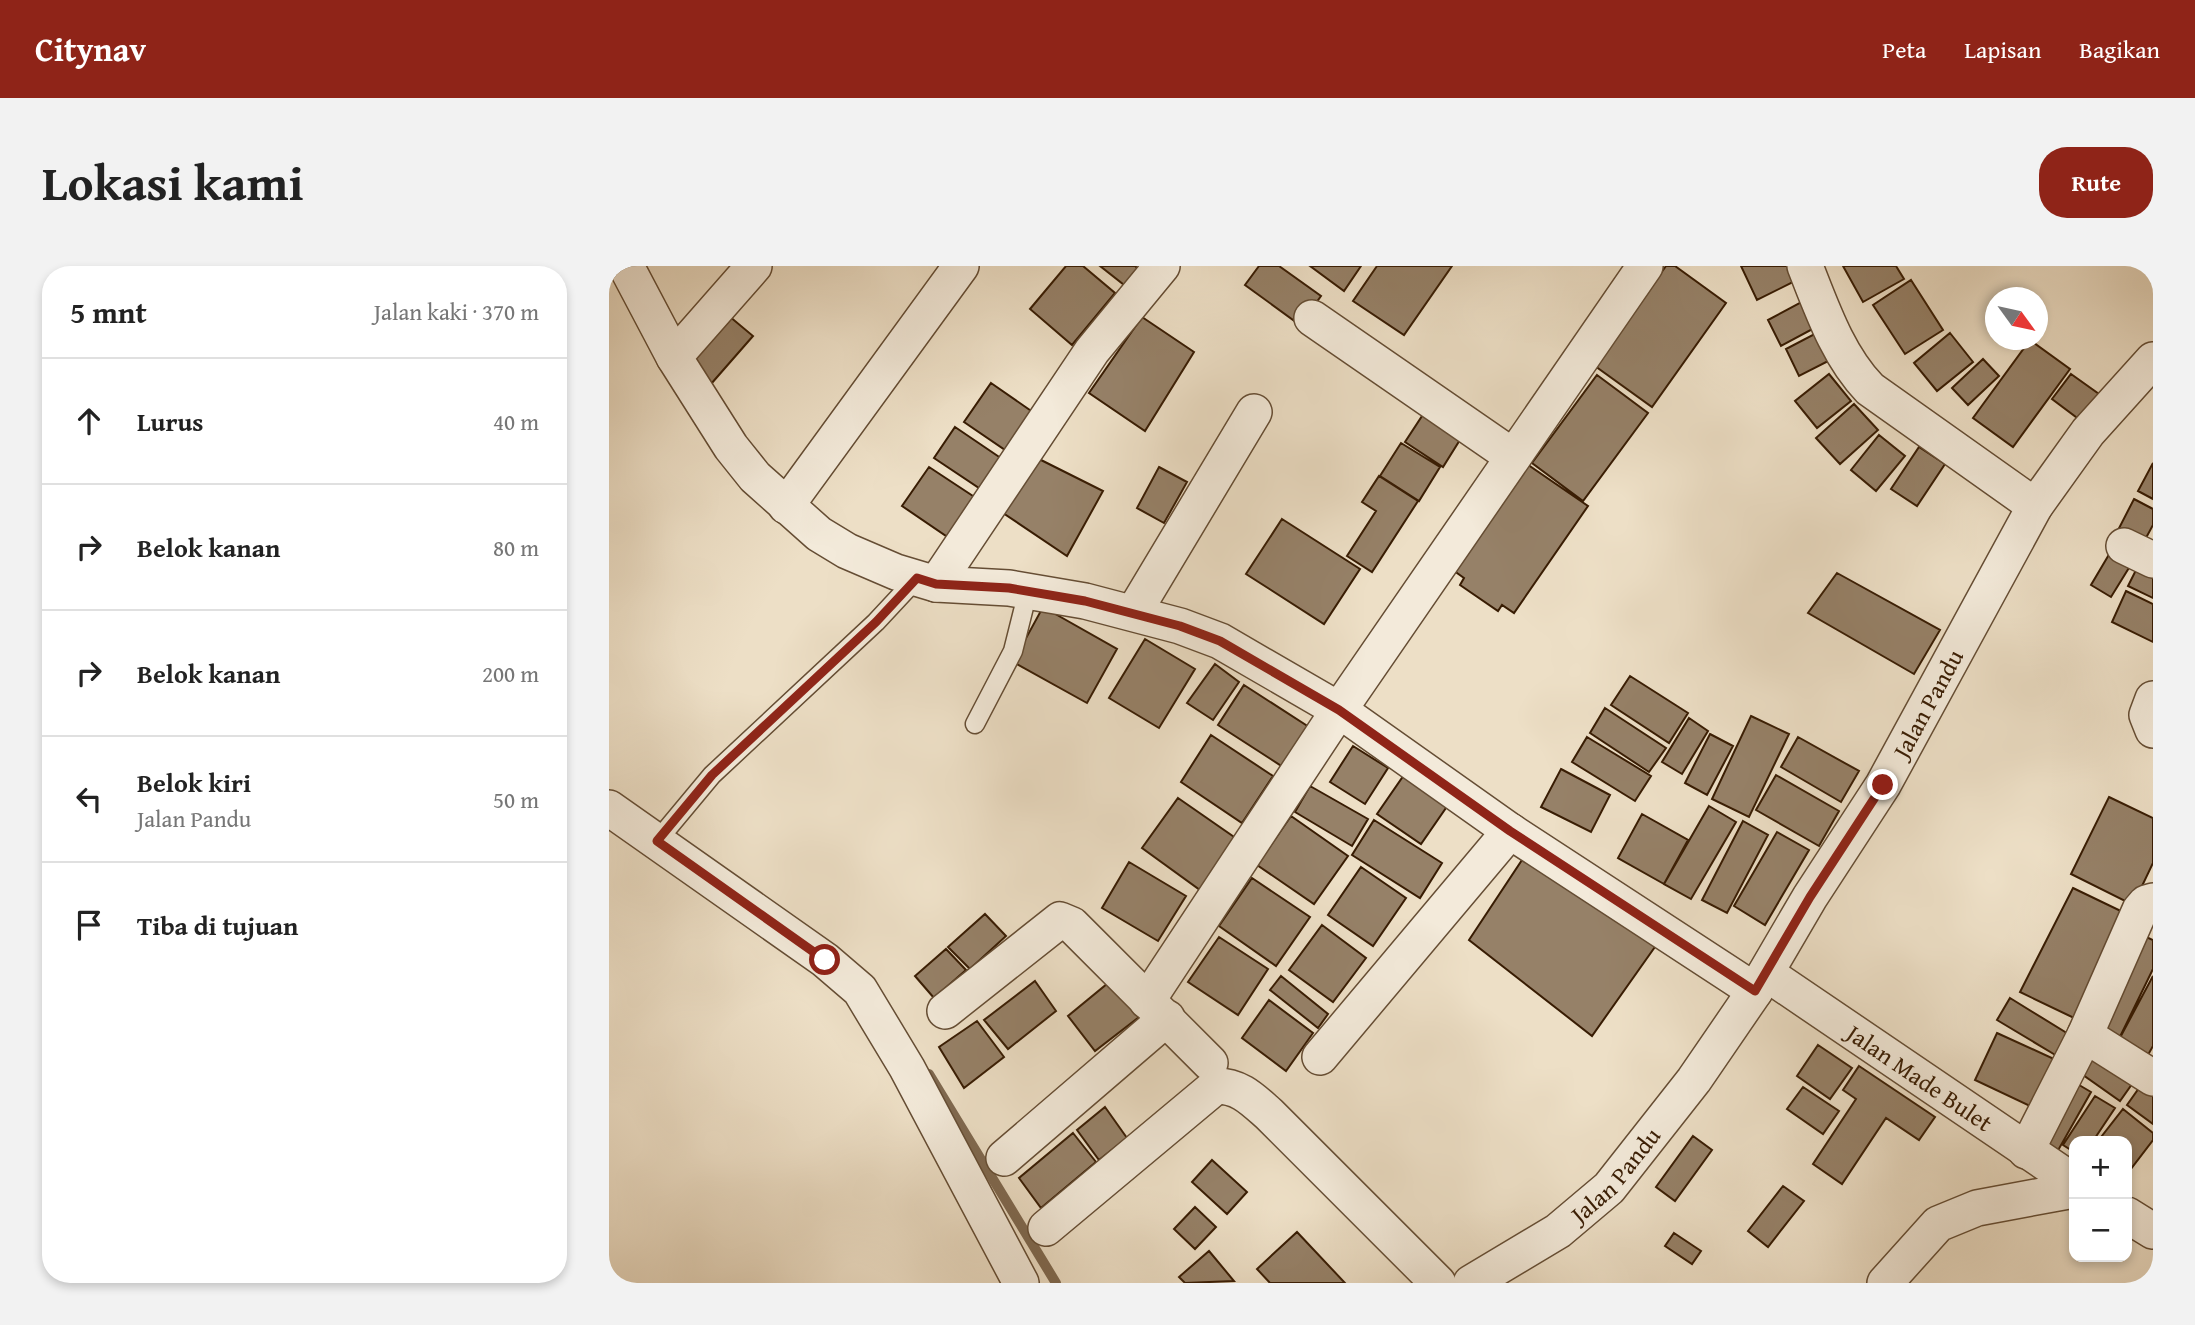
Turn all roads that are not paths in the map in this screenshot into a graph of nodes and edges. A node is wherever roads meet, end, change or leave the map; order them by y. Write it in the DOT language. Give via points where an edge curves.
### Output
graph roads {
  1 [pos="627,266"];
  2 [pos="754,266"];
  3 [pos="961,266"];
  4 [pos="1162,266"];
  5 [pos="1645,266"];
  6 [pos="1805,266"];
  7 [pos="1312,318"];
  8 [pos="674,357"];
  9 [pos="2150,368"];
  10 [pos="1254,412"];
  11 [pos="1512,456"];
  12 [pos="786,506"];
  13 [pos="2035,506"];
  14 [pos="926,581"];
  15 [pos="1028,591"];
  16 [pos="1134,612"];
  17 [pos="2153,699"];
  18 [pos="1339,710"];
  19 [pos="975,724"];
  20 [pos="2153,730"];
  21 [pos="609,808"];
  22 [pos="1510,831"];
  23 [pos="659,838"];
  24 [pos="2153,901"];
  25 [pos="1760,982"];
  26 [pos="1157,1009"];
  27 [pos="945,1011"];
  28 [pos="2085,1035"];
  29 [pos="1320,1057"];
  30 [pos="1210,1063"];
  31 [pos="2153,1078"];
  32 [pos="2026,1151"];
  33 [pos="1004,1158"];
  34 [pos="2069,1179"];
  35 [pos="2069,1191"];
  36 [pos="2132,1218"];
  37 [pos="1046,1227"];
  38 [pos="2153,1231"];
  39 [pos="1893,1280"];
  40 [pos="1021,1283"];
  41 [pos="1438,1283"];
  42 [pos="1471,1283"];
  1 -- 8 [label="street, Jalan Made Bulet"];
  2 -- 8 [label="street"];
  3 -- 12 [label="street"];
  4 -- 14 [label="street" via="1092,351"];
  5 -- 11 [label="street"];
  6 -- 13 [label="street" via="1826,321 1870,389"];
  7 -- 11 [label="street"];
  8 -- 12 [label="street, Jalan Made Bulet" via="731,447"];
  9 -- 13 [label="street, Jalan Pandu" via="2088,432"];
  10 -- 16 [label="street"];
  11 -- 18 [label="street"];
  12 -- 14 [label="street, Jalan Made Bulet" via="818,534 847,551"];
  13 -- 25 [label="street, Jalan Pandu" via="1889,775"];
  14 -- 15 [label="street, Jalan Made Bulet"];
  14 -- 23 [label="lane" via="719,768"];
  15 -- 16 [label="street, Jalan Made Bulet"];
  15 -- 19 [label="lane" via="1013,651"];
  16 -- 18 [label="street, Jalan Made Bulet" via="1220,641"];
  17 -- 20 [label="street" via="2147,715"];
  18 -- 22 [label="street, Jalan Made Bulet"];
  18 -- 26 [label="street"];
  21 -- 23 [label="street"];
  22 -- 25 [label="street, Jalan Made Bulet"];
  22 -- 29 [label="street"];
  23 -- 40 [label="street" via="860,990 907,1068"];
  24 -- 28 [label="street" via="2140,910"];
  25 -- 32 [label="street, Jalan Made Bulet"];
  25 -- 42 [label="street, Jalan Pandu" via="1694,1080 1609,1188 1558,1231"];
  26 -- 27 [label="street" via="1072,925 1060,920"];
  26 -- 30 [label="street"];
  26 -- 33 [label="street"];
  28 -- 31 [label="street"];
  28 -- 32 [label="street"];
  32 -- 34 [label="street, Jalan Made Bulet"];
  35 -- 39 [label="street" via="1960,1214 1926,1234"];
  36 -- 38 [label="street"];
  37 -- 41 [label="street" via="1216,1086 1231,1086 1269,1114"];
}
